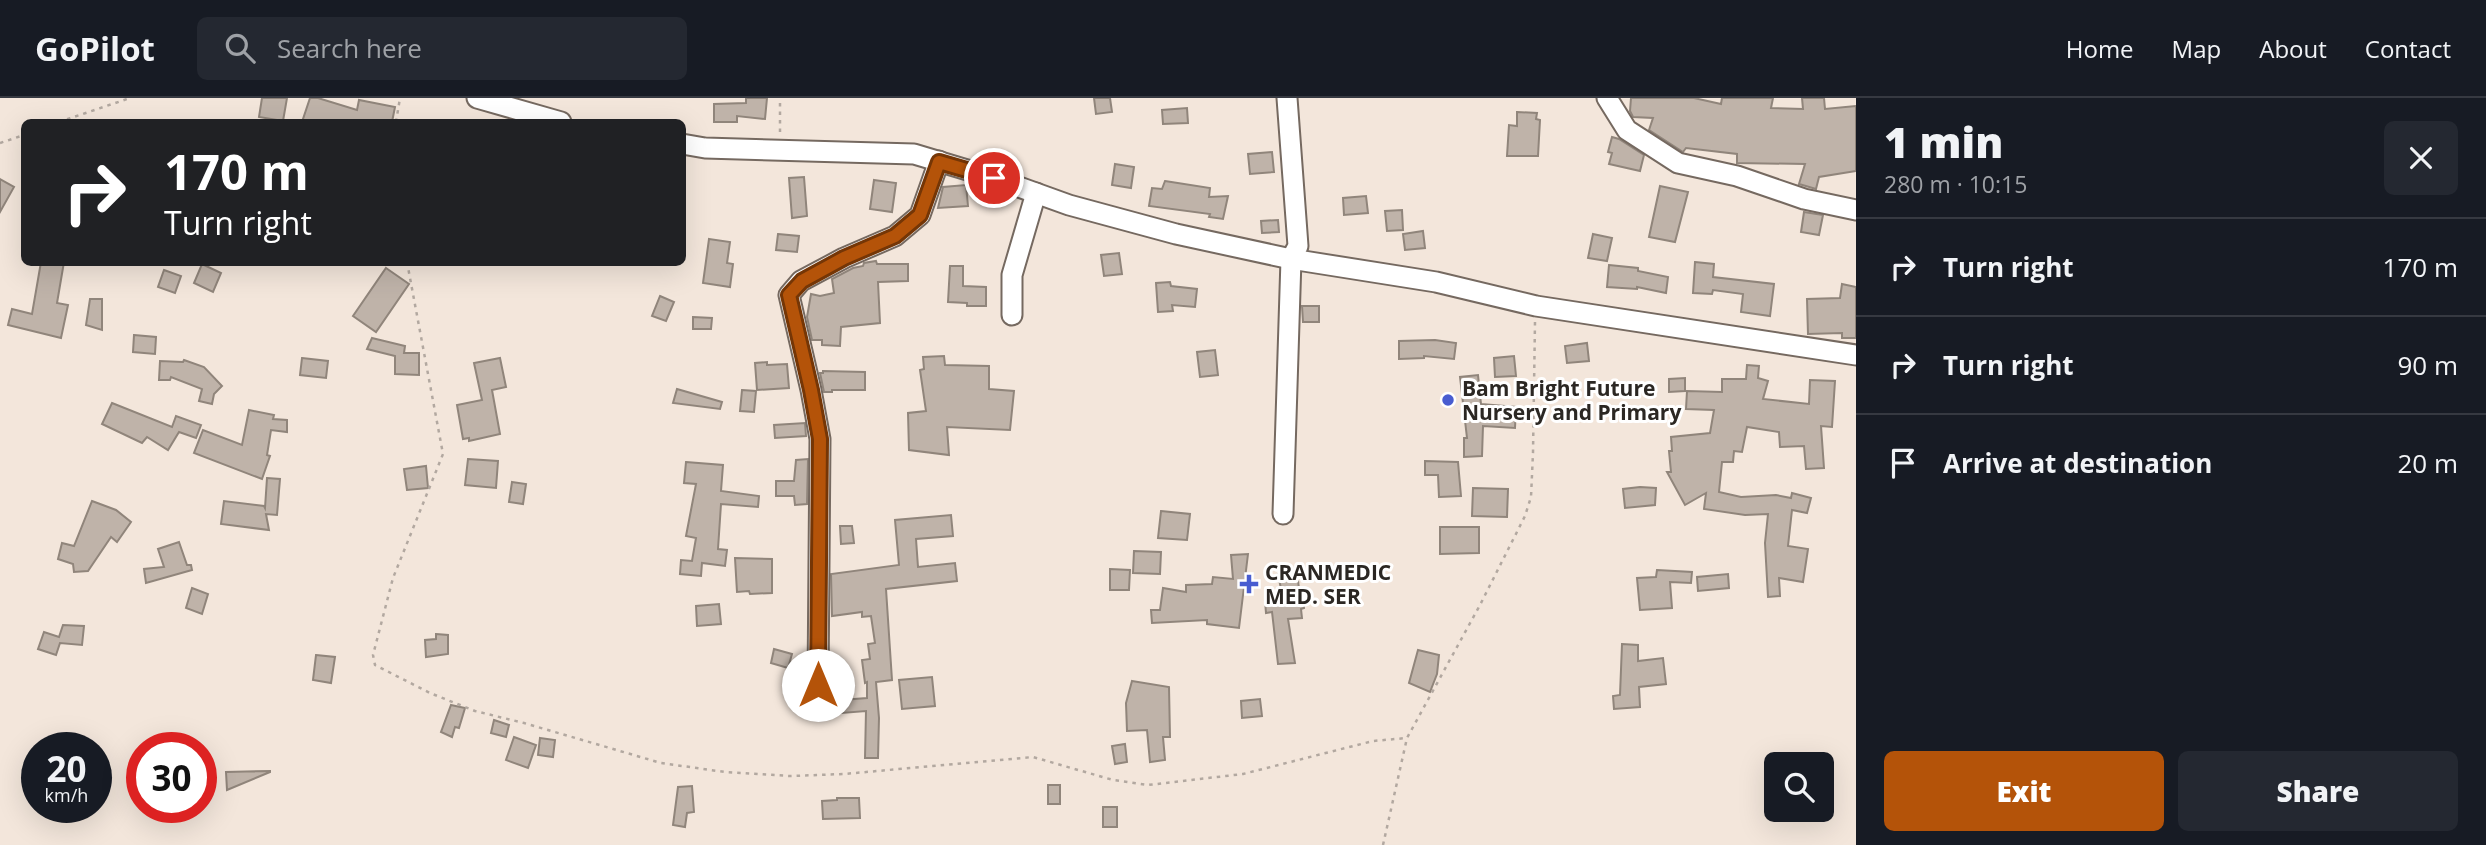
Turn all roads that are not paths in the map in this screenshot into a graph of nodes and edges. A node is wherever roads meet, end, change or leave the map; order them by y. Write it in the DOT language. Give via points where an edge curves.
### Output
graph roads {
  1 [pos="477,98"];
  2 [pos="1287,98"];
  3 [pos="1606,98"];
  4 [pos="550,119"];
  5 [pos="686,146"];
  6 [pos="939,162"];
  7 [pos="1036,193"];
  8 [pos="1856,210"];
  9 [pos="1291,259"];
  10 [pos="1012,315"];
  11 [pos="1856,355"];
  12 [pos="1283,514"];
  13 [pos="818,685"];
  1 -- 4 [label="street"];
  2 -- 9 [label="street" via="1298,246"];
  3 -- 8 [label="street" via="1627,130 1678,163"];
  5 -- 6 [label="street" via="914,154"];
  6 -- 7 [label="street"];
  6 -- 13 [label="street" via="920,215 895,236 802,281 789,295 820,439"];
  7 -- 9 [label="street" via="1176,234"];
  7 -- 10 [label="street" via="1012,275"];
  9 -- 11 [label="street" via="1436,282 1536,306"];
  9 -- 12 [label="street"];
}
